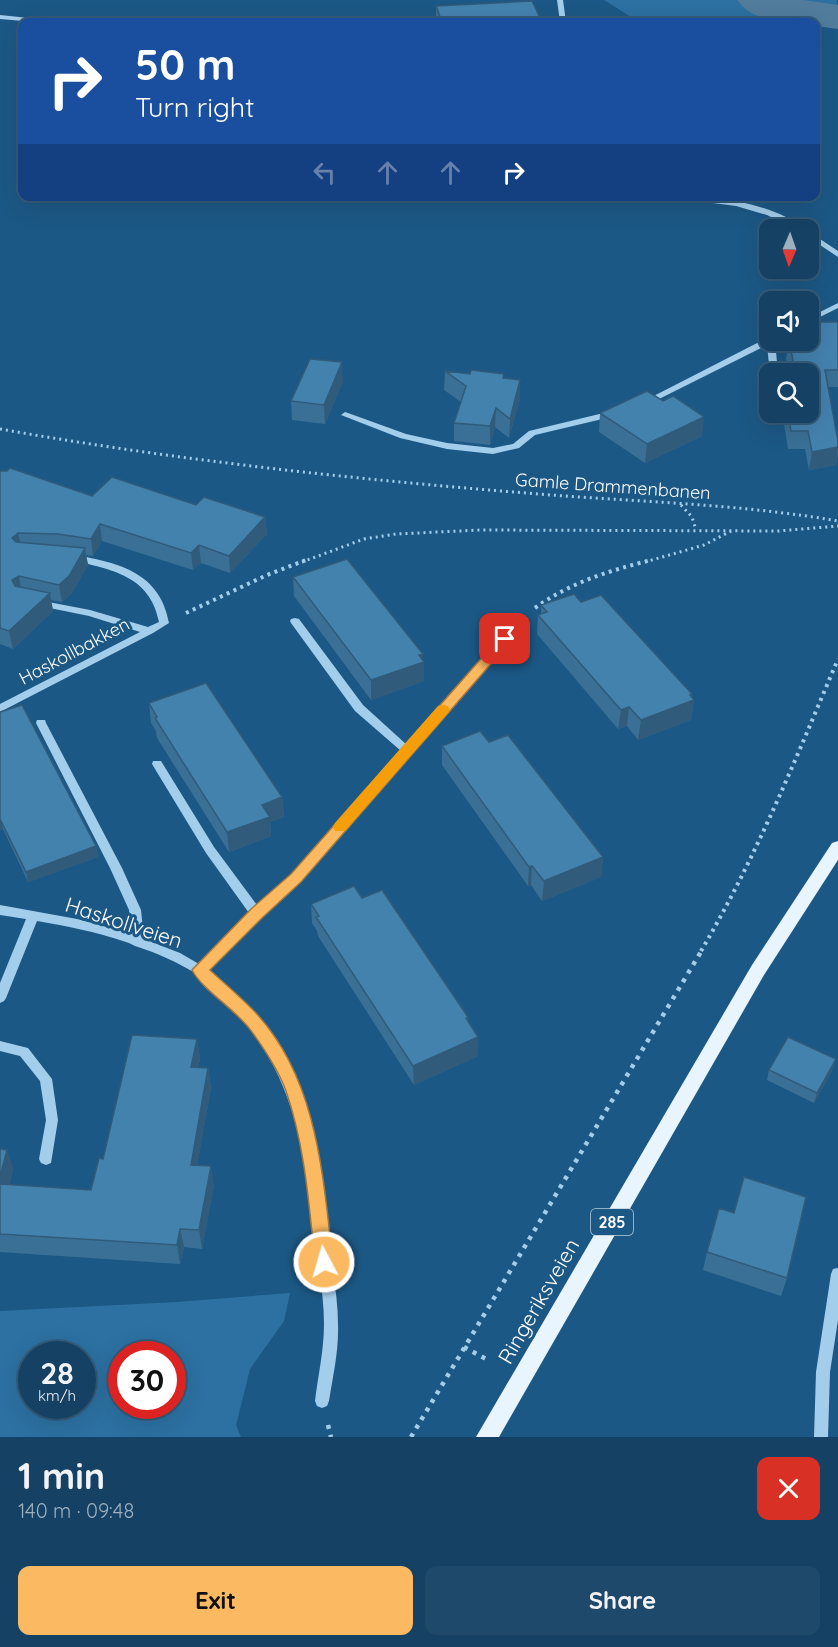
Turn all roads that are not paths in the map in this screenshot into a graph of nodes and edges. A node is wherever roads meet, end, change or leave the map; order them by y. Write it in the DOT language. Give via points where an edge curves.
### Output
graph roads {
  1 [pos="560,0"];
  2 [pos="0,17"];
  3 [pos="562,18"];
  4 [pos="18,19"];
  5 [pos="722,201"];
  6 [pos="761,201"];
  7 [pos="768,211"];
  8 [pos="783,219"];
  9 [pos="819,241"];
  10 [pos="838,255"];
  11 [pos="838,305"];
  12 [pos="819,315"];
  13 [pos="759,345"];
  14 [pos="636,406"];
  15 [pos="626,409"];
  16 [pos="345,415"];
  17 [pos="65,556"];
  18 [pos="22,599"];
  19 [pos="296,621"];
  20 [pos="519,623"];
  21 [pos="148,631"];
  22 [pos="0,708"];
  23 [pos="41,723"];
  24 [pos="407,751"];
  25 [pos="157,764"];
  26 [pos="838,847"];
  27 [pos="0,910"];
  28 [pos="256,913"];
  29 [pos="33,916"];
  30 [pos="139,943"];
  31 [pos="200,970"];
  32 [pos="0,998"];
  33 [pos="0,1046"];
  34 [pos="46,1159"];
  35 [pos="838,1274"];
  36 [pos="322,1401"];
  37 [pos="487,1437"];
  38 [pos="821,1437"];
  1 -- 3 [label="street"];
  2 -- 4 [label="street"];
  5 -- 7 [label="street"];
  6 -- 7 [label="street"];
  7 -- 8 [label="street"];
  9 -- 10 [label="street"];
  11 -- 12 [label="street"];
  13 -- 14 [label="street"];
  15 -- 16 [label="street" via="532,433 516,446 493,451 403,436"];
  17 -- 21 [label="street, Haskollbakken" via="101,562 147,586 163,607 164,624"];
  18 -- 21 [label="street"];
  19 -- 24 [label="street" via="359,708"];
  20 -- 24 [label="street"];
  21 -- 22 [label="street, Haskollbakken"];
  23 -- 30 [label="street" via="135,910"];
  24 -- 28 [label="street" via="296,878"];
  25 -- 28 [label="street" via="204,842"];
  26 -- 37 [label="main road, Ringeriksveien / 285" via="758,970"];
  27 -- 29 [label="street, Haskollveien"];
  28 -- 31 [label="street"];
  29 -- 30 [label="street, Haskollveien" via="82,925"];
  29 -- 32 [label="street"];
  30 -- 31 [label="street, Haskollveien"];
  31 -- 36 [label="street, Haskollveien" via="252,1019 276,1054 294,1089 305,1127 332,1332"];
  33 -- 34 [label="street" via="24,1052 46,1079 52,1120"];
  35 -- 38 [label="street" via="823,1372"];
}
